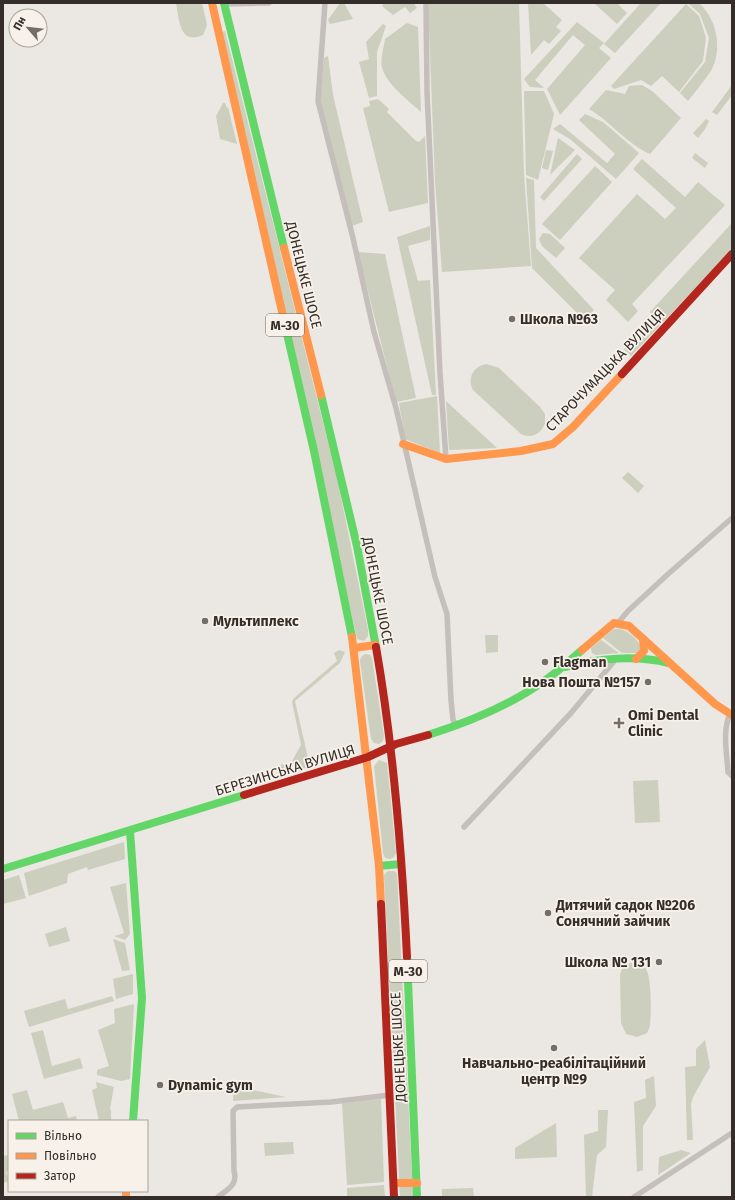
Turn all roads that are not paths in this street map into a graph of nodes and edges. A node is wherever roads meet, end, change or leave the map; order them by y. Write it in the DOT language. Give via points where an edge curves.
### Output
graph roads {
  1 [pos="212,3"];
  2 [pos="224,3"];
  3 [pos="269,3"];
  4 [pos="325,3"];
  5 [pos="426,3"];
  6 [pos="732,254"];
  7 [pos="403,444"];
  8 [pos="446,459"];
  9 [pos="732,518"];
  10 [pos="618,623"];
  11 [pos="643,638"];
  12 [pos="375,645"];
  13 [pos="588,645"];
  14 [pos="354,648"];
  15 [pos="636,659"];
  16 [pos="600,660"];
  17 [pos="615,660"];
  18 [pos="671,664"];
  19 [pos="563,667"];
  20 [pos="731,715"];
  21 [pos="457,726"];
  22 [pos="390,746"];
  23 [pos="368,758"];
  24 [pos="732,776"];
  25 [pos="464,827"];
  26 [pos="130,831"];
  27 [pos="402,864"];
  28 [pos="379,866"];
  29 [pos="3,869"];
  30 [pos="390,1095"];
  31 [pos="133,1120"];
  32 [pos="732,1133"];
  33 [pos="417,1183"];
  34 [pos="394,1184"];
  35 [pos="218,1197"];
  36 [pos="394,1197"];
  37 [pos="418,1197"];
  38 [pos="634,1197"];
  1 -- 14 [label="main road, ДОНЕЦЬКЕ ШОСЕ / М-30" via="314,451"];
  2 -- 3 [label="street"];
  2 -- 12 [label="main road, ДОНЕЦЬКЕ ШОСЕ / М-30" via="334,446"];
  4 -- 7 [label="street" via="318,101"];
  5 -- 8 [label="street" via="427,92"];
  6 -- 8 [label="main road, СТАРОЧУМАЦЬКА ВУЛИЦЯ" via="573,427 553,444 521,451"];
  7 -- 8 [label="main road, СТАРОЧУМАЦЬКА ВУЛИЦЯ"];
  7 -- 21 [label="street" via="435,578 447,614 451,700 453,720"];
  9 -- 10 [label="street, БЕРЕЗИНСЬКА ВУЛИЦЯ" via="628,610"];
  10 -- 11 [label="main road" via="629,626"];
  10 -- 13 [label="main road, БЕРЕЗИНСЬКА ВУЛИЦЯ" via="610,625"];
  11 -- 15 [label="main road" via="644,651"];
  11 -- 18 [label="main road"];
  12 -- 14 [label="main road"];
  12 -- 22 [label="main road, ДОНЕЦЬКЕ ШОСЕ / М-30"];
  13 -- 16 [label="main road" via="591,656"];
  13 -- 19 [label="main road, БЕРЕЗИНСЬКА ВУЛИЦЯ"];
  14 -- 23 [label="main road, ДОНЕЦЬКЕ ШОСЕ / М-30"];
  15 -- 17 [label="main road"];
  15 -- 18 [label="main road" via="655,659"];
  16 -- 17 [label="main road"];
  16 -- 19 [label="main road, БЕРЕЗИНСЬКА ВУЛИЦЯ"];
  17 -- 25 [label="street" via="571,713"];
  18 -- 20 [label="main road"];
  19 -- 21 [label="main road, БЕРЕЗИНСЬКА ВУЛИЦЯ" via="503,707"];
  20 -- 24 [label="street" via="726,721 726,731 728,772"];
  21 -- 22 [label="main road, БЕРЕЗИНСЬКА ВУЛИЦЯ"];
  22 -- 23 [label="main road, БЕРЕЗИНСЬКА ВУЛИЦЯ"];
  22 -- 27 [label="main road, ДОНЕЦЬКЕ ШОСЕ / М-30"];
  23 -- 26 [label="main road, БЕРЕЗИНСЬКА ВУЛИЦЯ"];
  23 -- 28 [label="main road, ДОНЕЦЬКЕ ШОСЕ / М-30"];
  26 -- 29 [label="main road, БЕРЕЗИНСЬКА ВУЛИЦЯ"];
  26 -- 31 [label="main road" via="142,998"];
  27 -- 28 [label="main road"];
  27 -- 33 [label="main road, ДОНЕЦЬКЕ ШОСЕ / М-30"];
  28 -- 30 [label="main road, ДОНЕЦЬКЕ ШОСЕ / М-30"];
  30 -- 34 [label="main road, ДОНЕЦЬКЕ ШОСЕ / М-30"];
  30 -- 35 [label="street" via="331,1102 237,1107 233,1111 236,1178 234,1185"];
  32 -- 38 [label="street"];
  33 -- 34 [label="main road"];
  33 -- 37 [label="main road, ДОНЕЦЬКЕ ШОСЕ / М-30"];
  34 -- 36 [label="main road, ДОНЕЦЬКЕ ШОСЕ / М-30"];
}
